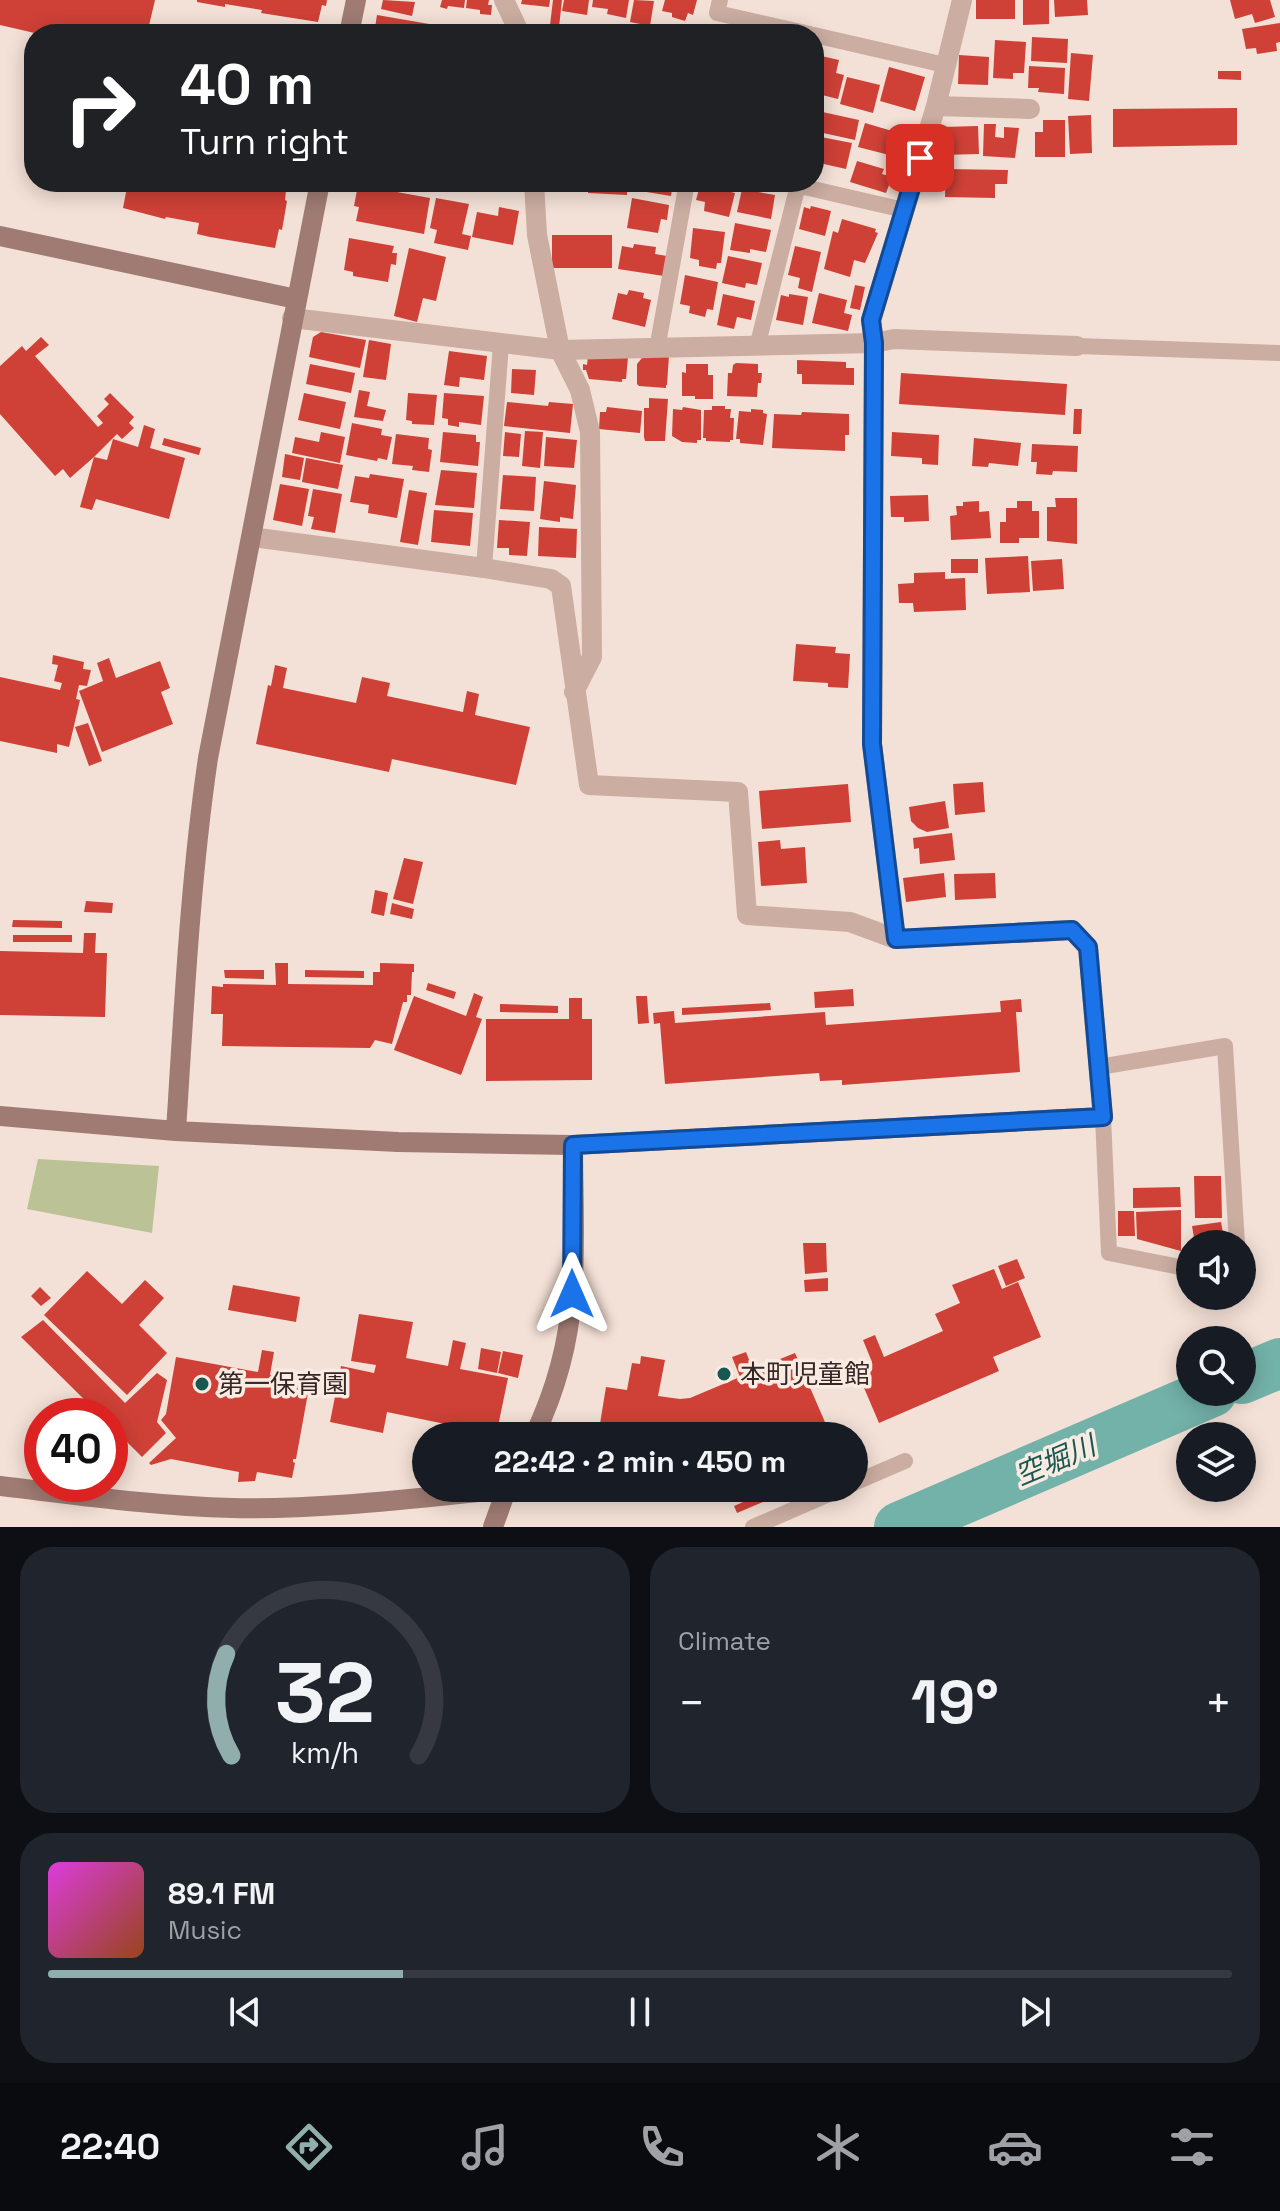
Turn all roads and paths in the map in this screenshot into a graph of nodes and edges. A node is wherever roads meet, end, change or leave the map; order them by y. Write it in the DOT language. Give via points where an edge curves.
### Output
graph roads {
  1 [pos="356,0"];
  2 [pos="504,0"];
  3 [pos="720,0"];
  4 [pos="962,0"];
  5 [pos="351,24"];
  6 [pos="515,24"];
  7 [pos="767,24"];
  8 [pos="824,37"];
  9 [pos="945,65"];
  10 [pos="936,106"];
  11 [pos="1030,109"];
  12 [pos="318,192"];
  13 [pos="535,192"];
  14 [pos="685,192"];
  15 [pos="788,192"];
  16 [pos="824,192"];
  17 [pos="904,210"];
  18 [pos="0,236"];
  19 [pos="294,309"];
  20 [pos="874,343"];
  21 [pos="501,344"];
  22 [pos="1077,346"];
  23 [pos="757,347"];
  24 [pos="657,349"];
  25 [pos="560,350"];
  26 [pos="1280,353"];
  27 [pos="252,537"];
  28 [pos="484,568"];
  29 [pos="574,692"];
  30 [pos="896,939"];
  31 [pos="1099,1067"];
  32 [pos="0,1116"];
  33 [pos="1103,1117"];
  34 [pos="176,1131"];
  35 [pos="573,1145"];
  36 [pos="1236,1230"];
  37 [pos="1176,1266"];
  38 [pos="541,1422"];
  39 [pos="905,1461"];
  40 [pos="868,1477"];
  41 [pos="0,1486"];
  42 [pos="412,1497"];
  43 [pos="502,1502"];
  44 [pos="811,1502"];
  45 [pos="493,1527"];
  46 [pos="753,1527"];
  1 -- 5 [label="street"];
  2 -- 6 [label="street"];
  3 -- 7 [label="lane" via="717,13"];
  4 -- 9 [label="street"];
  8 -- 9 [label="lane"];
  9 -- 10 [label="street"];
  10 -- 11 [label="street"];
  10 -- 17 [label="street"];
  12 -- 19 [label="street"];
  13 -- 25 [label="street" via="537,235"];
  14 -- 24 [label="lane"];
  15 -- 23 [label="lane"];
  16 -- 17 [label="lane"];
  17 -- 20 [label="street" via="871,320"];
  18 -- 19 [label="street"];
  19 -- 21 [label="street"];
  19 -- 27 [label="street"];
  20 -- 22 [label="street" via="894,339"];
  20 -- 23 [label="street"];
  20 -- 30 [label="street" via="872,744"];
  21 -- 25 [label="street"];
  21 -- 28 [label="lane"];
  22 -- 26 [label="lane"];
  23 -- 24 [label="street"];
  24 -- 25 [label="street"];
  25 -- 29 [label="street" via="580,390 590,432 592,657"];
  27 -- 28 [label="street"];
  27 -- 34 [label="street" via="203,795"];
  28 -- 29 [label="street" via="551,579 561,586"];
  29 -- 30 [label="street" via="589,785 738,792 747,915 850,922"];
  30 -- 31 [label="street" via="1072,930 1088,947"];
  31 -- 33 [label="street"];
  31 -- 36 [label="lane" via="1225,1046"];
  32 -- 34 [label="street"];
  33 -- 35 [label="street"];
  33 -- 37 [label="lane" via="1109,1253"];
  34 -- 35 [label="street"];
  35 -- 38 [label="street" via="572,1294 566,1340"];
  39 -- 40 [label="lane"];
  41 -- 42 [label="street" via="233,1508"];
  43 -- 45 [label="street"];
  44 -- 46 [label="lane"];
}
